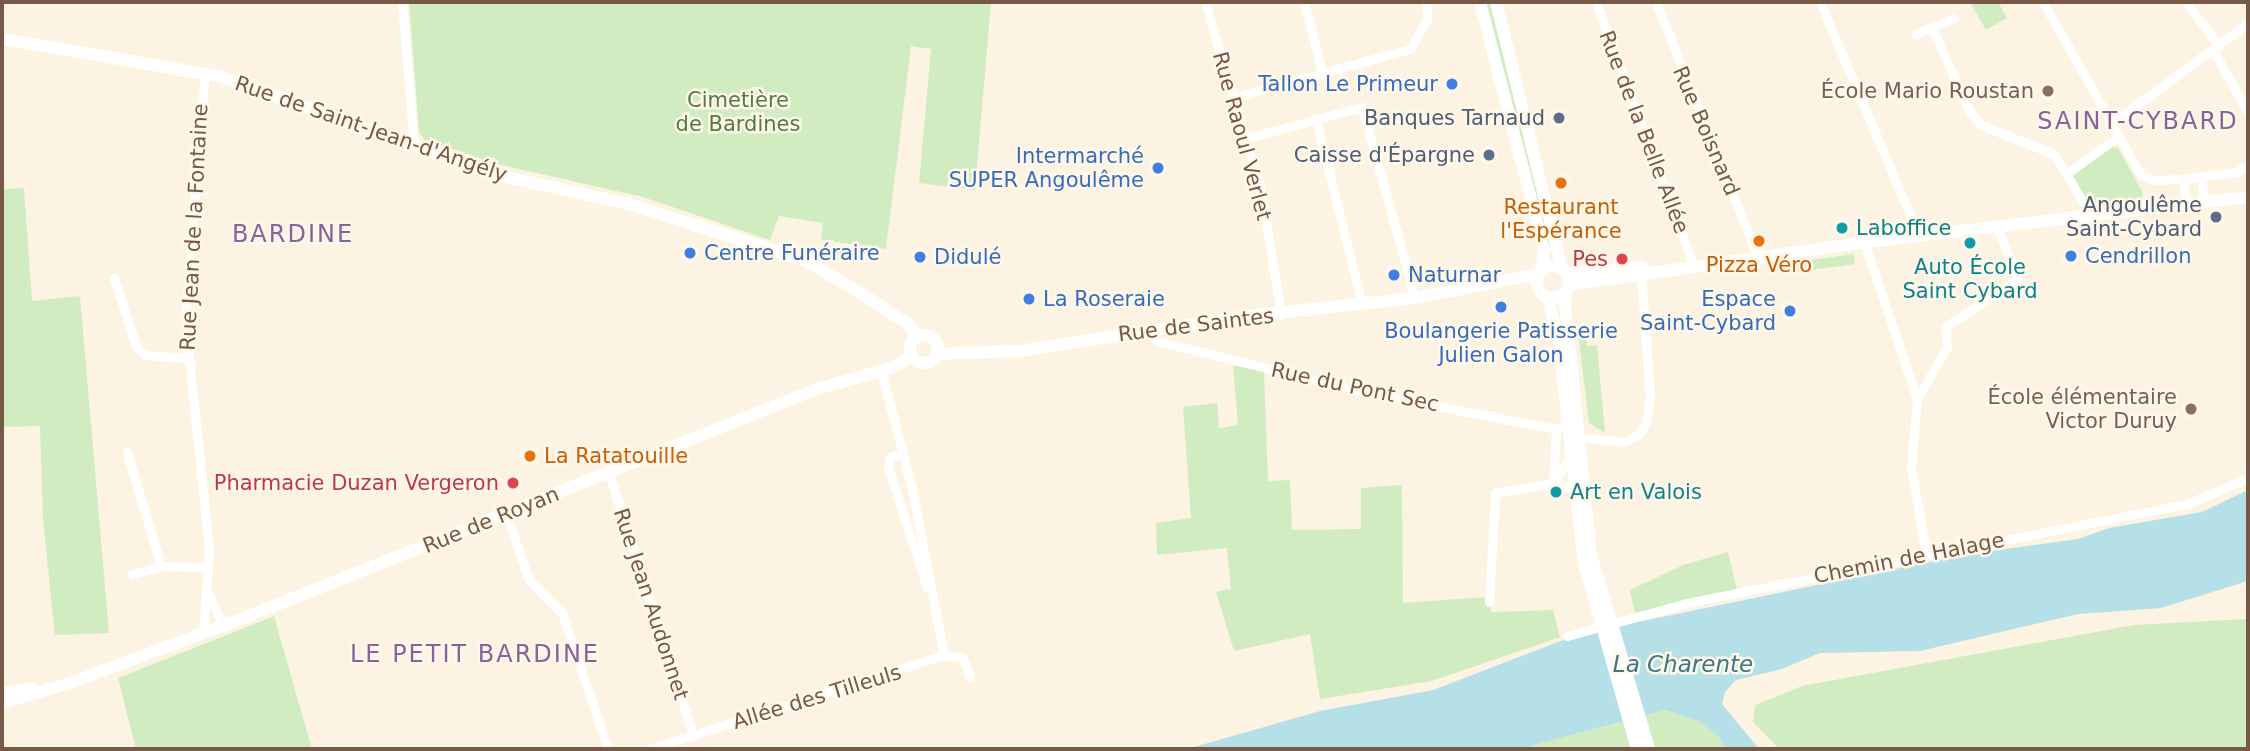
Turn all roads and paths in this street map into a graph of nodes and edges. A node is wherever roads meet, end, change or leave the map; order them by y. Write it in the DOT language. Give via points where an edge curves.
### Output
graph roads {
  1 [pos="402,2"];
  2 [pos="1205,2"];
  3 [pos="1304,2"];
  4 [pos="1427,2"];
  5 [pos="1480,2"];
  6 [pos="1496,2"];
  7 [pos="1596,2"];
  8 [pos="1656,2"];
  9 [pos="1821,2"];
  10 [pos="2043,2"];
  11 [pos="2186,2"];
  12 [pos="1954,18"];
  13 [pos="2248,23"];
  14 [pos="1933,30"];
  15 [pos="1916,34"];
  16 [pos="2,39"];
  17 [pos="2216,48"];
  18 [pos="205,73"];
  19 [pos="1323,76"];
  20 [pos="1232,98"];
  21 [pos="2248,113"];
  22 [pos="1316,119"];
  23 [pos="2112,122"];
  24 [pos="2119,136"];
  25 [pos="1244,139"];
  26 [pos="414,146"];
  27 [pos="2248,165"];
  28 [pos="2066,174"];
  29 [pos="2201,177"];
  30 [pos="2183,179"];
  31 [pos="2248,197"];
  32 [pos="2204,199"];
  33 [pos="2186,201"];
  34 [pos="2090,214"];
  35 [pos="1996,226"];
  36 [pos="1919,236"];
  37 [pos="1864,242"];
  38 [pos="1759,257"];
  39 [pos="1692,261"];
  40 [pos="1643,271"];
  41 [pos="1539,272"];
  42 [pos="114,278"];
  43 [pos="1565,280"];
  44 [pos="1456,292"];
  45 [pos="1544,294"];
  46 [pos="1415,298"];
  47 [pos="1362,304"];
  48 [pos="1281,314"];
  49 [pos="1149,330"];
  50 [pos="917,337"];
  51 [pos="937,354"];
  52 [pos="912,357"];
  53 [pos="186,358"];
  54 [pos="881,370"];
  55 [pos="1917,399"];
  56 [pos="1561,426"];
  57 [pos="1578,437"];
  58 [pos="127,452"];
  59 [pos="901,454"];
  60 [pos="1570,457"];
  61 [pos="609,473"];
  62 [pos="2248,478"];
  63 [pos="1552,483"];
  64 [pos="1574,489"];
  65 [pos="506,514"];
  66 [pos="1926,553"];
  67 [pos="162,566"];
  68 [pos="208,568"];
  69 [pos="132,574"];
  70 [pos="928,590"];
  71 [pos="207,591"];
  72 [pos="1489,602"];
  73 [pos="1601,606"];
  74 [pos="223,625"];
  75 [pos="202,632"];
  76 [pos="1567,636"];
  77 [pos="944,655"];
  78 [pos="970,677"];
  79 [pos="70,684"];
  80 [pos="2,693"];
  81 [pos="2,703"];
  82 [pos="1637,728"];
  83 [pos="693,735"];
  84 [pos="608,749"];
  85 [pos="649,749"];
  86 [pos="1637,749"];
  87 [pos="1649,749"];
  1 -- 26 [label="street"];
  2 -- 20 [label="street, Rue Raoul Verlet"];
  3 -- 19 [label="street"];
  4 -- 19 [label="street" via="1427,20 1410,49"];
  5 -- 41 [label="main road" via="1544,250"];
  6 -- 43 [label="main road"];
  7 -- 39 [label="street, Rue de la Belle Allée"];
  8 -- 38 [label="street, Rue Boisnard"];
  9 -- 36 [label="street"];
  10 -- 23 [label="street"];
  11 -- 17 [label="street"];
  12 -- 14 [label="street"];
  13 -- 17 [label="street"];
  14 -- 15 [label="street"];
  14 -- 28 [label="street" via="1964,101 1981,125 2054,154"];
  16 -- 18 [label="main road, Rue de Saint-Jean-d'Angély"];
  17 -- 21 [label="street"];
  17 -- 23 [label="street"];
  18 -- 26 [label="main road, Rue de Saint-Jean-d'Angély" via="287,97"];
  18 -- 53 [label="street, Rue Jean de la Fontaine"];
  19 -- 20 [label="street"];
  20 -- 25 [label="street, Rue Raoul Verlet"];
  22 -- 25 [label="street"];
  22 -- 46 [label="street" via="1362,107"];
  22 -- 47 [label="street"];
  23 -- 24 [label="street"];
  24 -- 28 [label="street"];
  24 -- 30 [label="street" via="2141,175 2155,180"];
  25 -- 48 [label="street, Rue Raoul Verlet" via="1260,186"];
  26 -- 50 [label="main road, Rue de Saint-Jean-d'Angély" via="493,174 629,204 806,261 908,324"];
  27 -- 29 [label="street" via="2237,172"];
  28 -- 34 [label="street"];
  29 -- 30 [label="street"];
  29 -- 32 [label="street"];
  30 -- 33 [label="street"];
  31 -- 32 [label="main road"];
  32 -- 33 [label="main road"];
  33 -- 34 [label="main road"];
  34 -- 35 [label="main road"];
  35 -- 36 [label="main road"];
  35 -- 55 [label="street" via="2019,278 1945,327 1947,347"];
  36 -- 37 [label="main road"];
  37 -- 38 [label="main road"];
  37 -- 55 [label="street"];
  38 -- 39 [label="main road"];
  38 -- 40 [label="main road"];
  39 -- 40 [label="main road"];
  40 -- 43 [label="main road"];
  40 -- 57 [label="street" via="1650,384 1646,422 1639,434 1625,442"];
  41 -- 43 [label="main road, Rue de Saintes" via="1553,265"];
  41 -- 44 [label="main road, Rue de Saintes"];
  41 -- 45 [label="main road"];
  42 -- 53 [label="street" via="136,346 145,355"];
  43 -- 45 [label="main road, Rue de Saintes"];
  43 -- 57 [label="main road"];
  44 -- 45 [label="main road, Rue de Saintes"];
  44 -- 46 [label="main road, Rue de Saintes"];
  45 -- 56 [label="main road" via="1559,345"];
  46 -- 47 [label="main road, Rue de Saintes"];
  47 -- 48 [label="main road, Rue de Saintes"];
  48 -- 49 [label="main road, Rue de Saintes"];
  49 -- 51 [label="main road, Rue de Saintes" via="1019,351"];
  49 -- 56 [label="street, Rue du Pont Sec" via="1157,341 1369,393"];
  50 -- 51 [label="main road" via="933,338"];
  50 -- 52 [label="main road" via="910,348"];
  51 -- 52 [label="main road" via="927,363"];
  52 -- 54 [label="main road, Rue de Royan"];
  53 -- 68 [label="street, Rue Jean de la Fontaine"];
  54 -- 59 [label="street"];
  54 -- 61 [label="main road, Rue de Royan" via="814,390"];
  55 -- 66 [label="street" via="1911,467"];
  56 -- 60 [label="main road"];
  56 -- 63 [label="street"];
  57 -- 73 [label="main road"];
  58 -- 67 [label="street"];
  59 -- 70 [label="street" via="929,571"];
  59 -- 70 [label="street" via="890,457 888,467"];
  60 -- 63 [label="street"];
  60 -- 64 [label="main road"];
  61 -- 65 [label="main road, Rue de Royan"];
  61 -- 83 [label="street, Rue Jean Audonnet"];
  62 -- 66 [label="street, Chemin de Halage" via="2187,504"];
  63 -- 64 [label="street"];
  63 -- 72 [label="street" via="1494,493"];
  64 -- 73 [label="main road"];
  65 -- 74 [label="main road, Rue de Royan"];
  65 -- 84 [label="street" via="529,580 562,612"];
  66 -- 76 [label="street, Chemin de Halage" via="1621,618"];
  67 -- 68 [label="street"];
  67 -- 69 [label="street"];
  68 -- 71 [label="street, Rue Jean de la Fontaine"];
  70 -- 77 [label="street"];
  71 -- 74 [label="street, Rue Jean de la Fontaine"];
  71 -- 75 [label="street, Rue Jean de la Fontaine"];
  73 -- 82 [label="main road"];
  74 -- 75 [label="main road, Rue de Royan"];
  75 -- 79 [label="main road, Rue de Royan"];
  77 -- 78 [label="street" via="963,658"];
  77 -- 83 [label="street, Allée des Tilleuls"];
  79 -- 80 [label="main road, Rue de Royan"];
  79 -- 81 [label="main road, Rue de Royan"];
  82 -- 86 [label="main road"];
  82 -- 87 [label="main road"];
  83 -- 85 [label="street, Allée des Tilleuls"];
}
